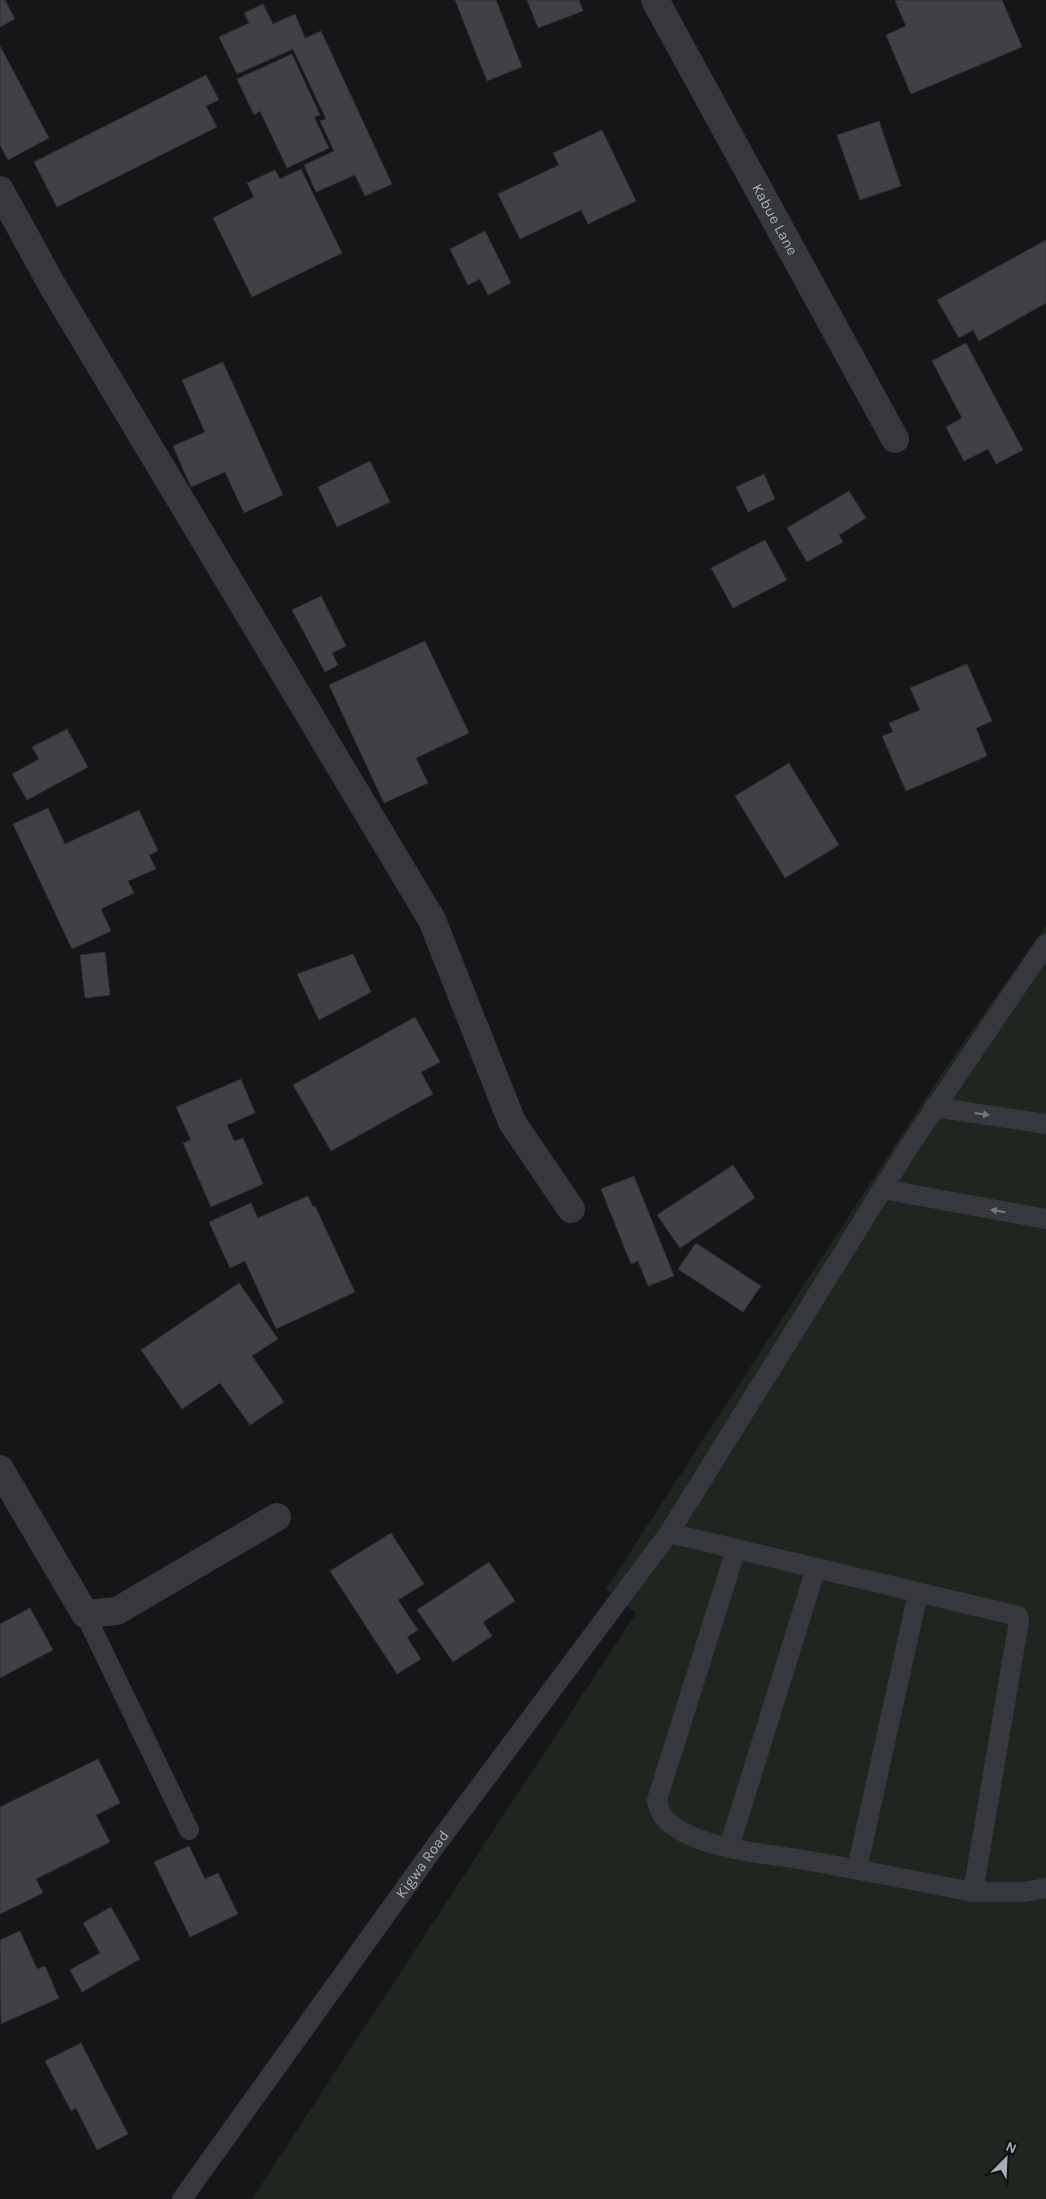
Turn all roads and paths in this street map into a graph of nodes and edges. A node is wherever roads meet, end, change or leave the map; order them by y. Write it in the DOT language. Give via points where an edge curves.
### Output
graph roads {
  1 [pos="655,0"];
  2 [pos="0,190"];
  3 [pos="895,439"];
  4 [pos="1046,944"];
  5 [pos="934,1107"];
  6 [pos="1046,1124"];
  7 [pos="882,1189"];
  8 [pos="571,1208"];
  9 [pos="1046,1219"];
  10 [pos="0,1469"];
  11 [pos="277,1517"];
  12 [pos="669,1533"];
  13 [pos="736,1549"];
  14 [pos="816,1568"];
  15 [pos="918,1593"];
  16 [pos="85,1614"];
  17 [pos="189,1830"];
  18 [pos="729,1847"];
  19 [pos="857,1869"];
  20 [pos="1046,1888"];
  21 [pos="973,1892"];
  22 [pos="182,2199"];
  1 -- 3 [label="street, Kabue Lane"];
  2 -- 8 [label="street" via="52,285 432,920 512,1122"];
  4 -- 5 [label="lane, Kigwa Road"];
  5 -- 6 [label="lane, one-way"];
  5 -- 7 [label="lane, Kigwa Road"];
  9 -- 7 [label="lane, one-way"];
  7 -- 12 [label="lane, Kigwa Road"];
  10 -- 16 [label="street"];
  11 -- 16 [label="street" via="117,1611"];
  12 -- 13 [label="lane"];
  12 -- 22 [label="lane, Kigwa Road" via="436,1844"];
  13 -- 14 [label="lane"];
  13 -- 18 [label="lane" via="658,1800 660,1813 670,1824 687,1834"];
  14 -- 15 [label="lane"];
  14 -- 18 [label="lane"];
  15 -- 19 [label="lane"];
  15 -- 21 [label="lane" via="1013,1614 1019,1621"];
  16 -- 17 [label="lane"];
  18 -- 19 [label="lane"];
  19 -- 21 [label="lane"];
  20 -- 21 [label="lane" via="1024,1892"];
}
